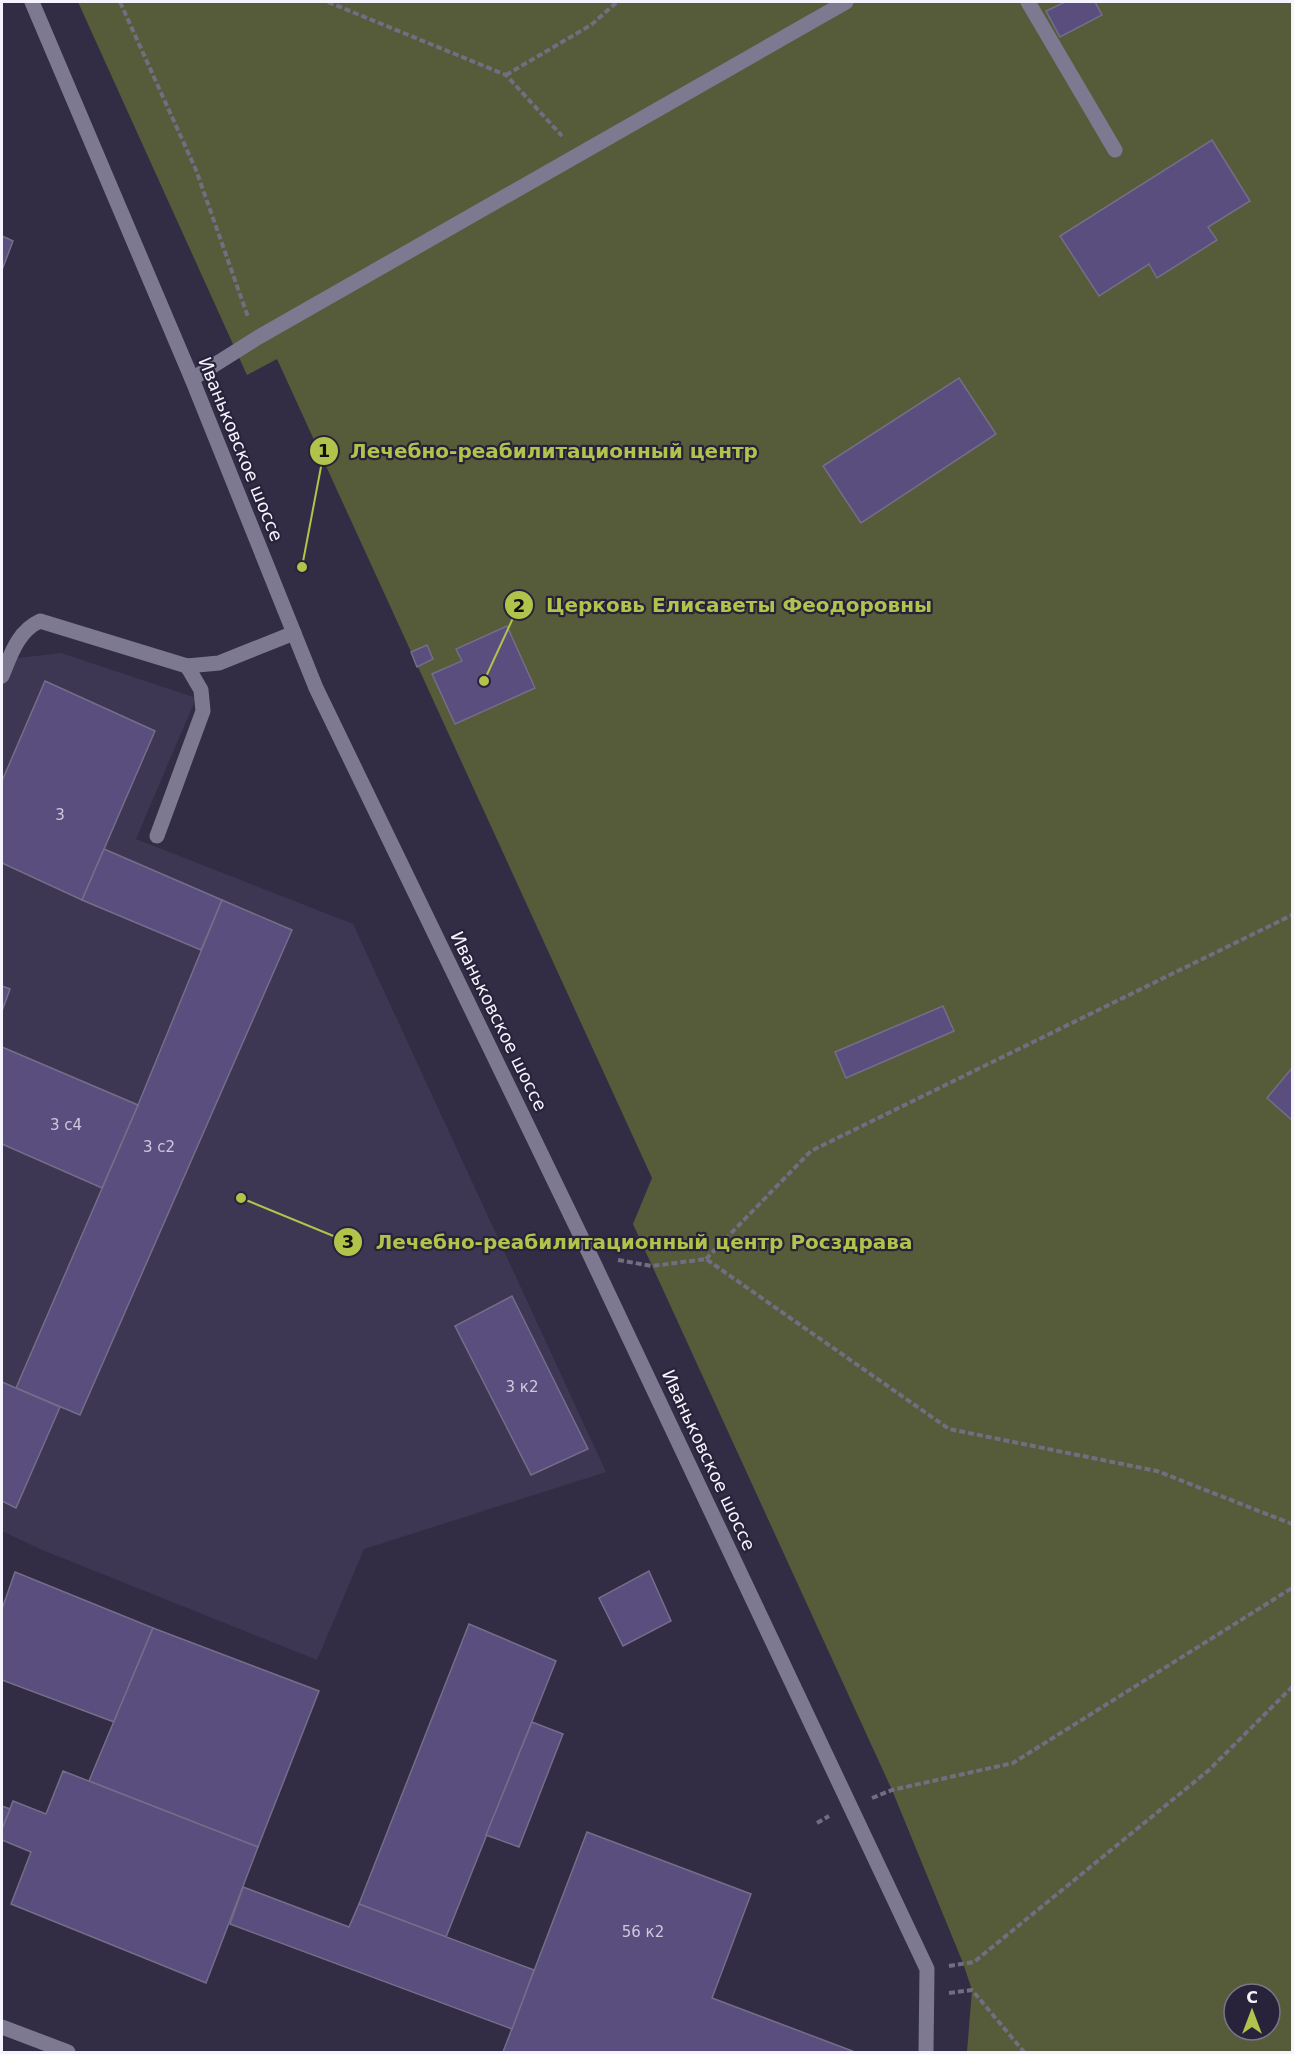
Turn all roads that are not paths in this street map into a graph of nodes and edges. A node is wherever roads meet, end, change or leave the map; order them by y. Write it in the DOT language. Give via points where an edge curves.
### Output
graph roads {
  1 [pos="32,2"];
  2 [pos="846,2"];
  3 [pos="1028,2"];
  4 [pos="1115,150"];
  5 [pos="192,379"];
  6 [pos="294,633"];
  7 [pos="187,666"];
  8 [pos="2,676"];
  9 [pos="157,836"];
  10 [pos="2,2027"];
  11 [pos="68,2052"];
  12 [pos="926,2052"];
  1 -- 5 [label="street, Иваньковское шоссе"];
  2 -- 5 [label="street" via="257,338"];
  3 -- 4 [label="street"];
  5 -- 6 [label="street, Иваньковское шоссе"];
  6 -- 7 [label="street" via="219,663"];
  6 -- 12 [label="street, Иваньковское шоссе" via="316,688 590,1255 927,1970"];
  7 -- 8 [label="street" via="40,621 31,625 15,644"];
  7 -- 9 [label="street" via="201,690 203,711"];
  10 -- 11 [label="street"];
}
